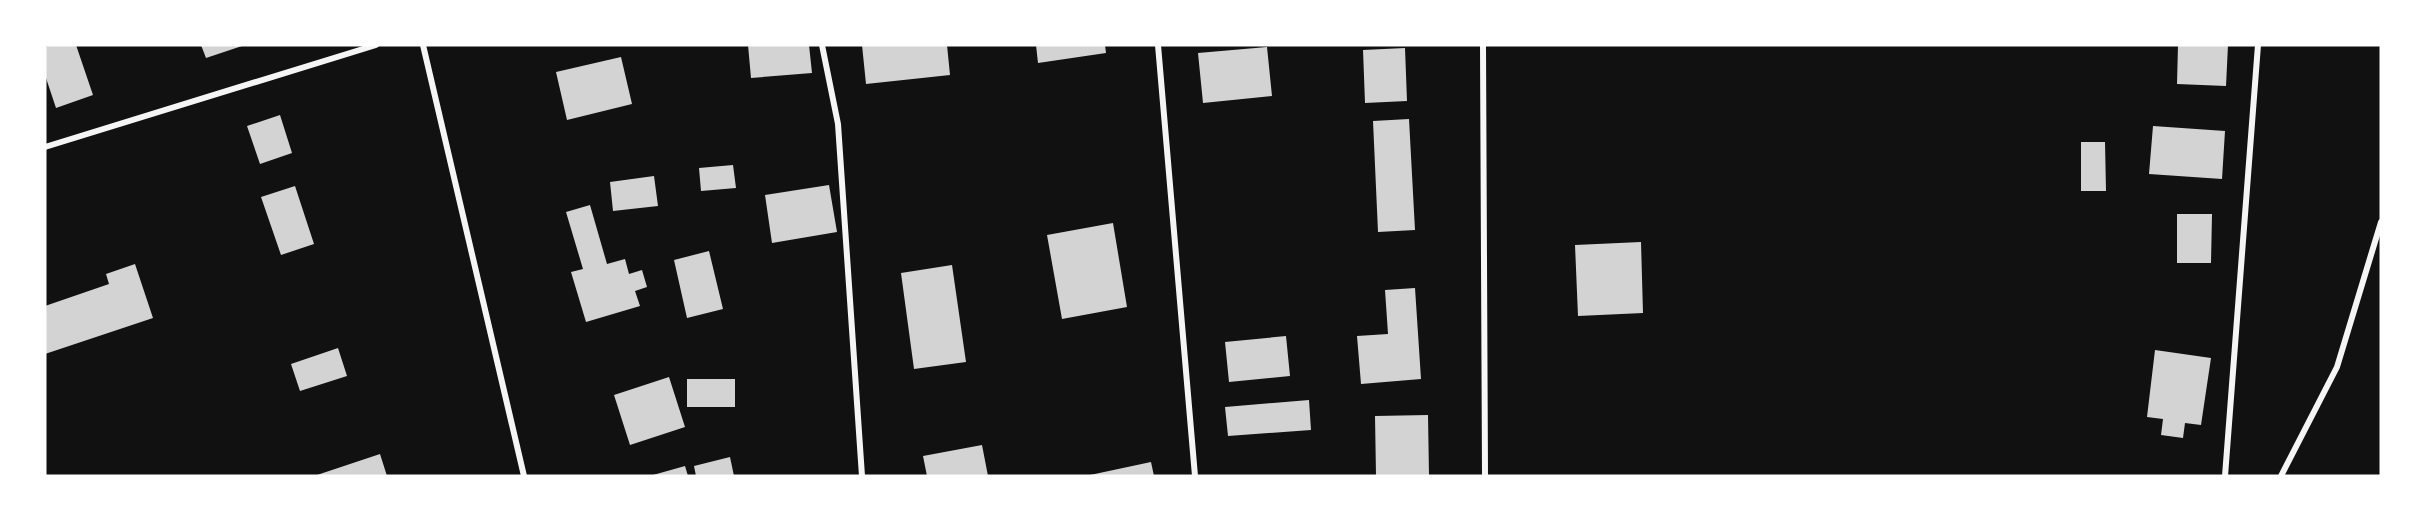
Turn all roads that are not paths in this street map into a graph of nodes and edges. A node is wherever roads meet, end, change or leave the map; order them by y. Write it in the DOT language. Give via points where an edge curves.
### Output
graph roads {
  1 [pos="376,45"];
  2 [pos="423,45"];
  3 [pos="822,45"];
  4 [pos="1158,45"];
  5 [pos="1483,45"];
  6 [pos="2258,45"];
  7 [pos="45,147"];
  8 [pos="2381,222"];
  9 [pos="524,476"];
  10 [pos="862,476"];
  11 [pos="1196,476"];
  12 [pos="1485,476"];
  13 [pos="2225,476"];
  14 [pos="2281,476"];
  1 -- 7 [label="street"];
  2 -- 9 [label="street"];
  3 -- 10 [label="street" via="838,124"];
  4 -- 11 [label="street"];
  5 -- 12 [label="street"];
  6 -- 13 [label="street"];
  8 -- 14 [label="street" via="2337,368"];
}
